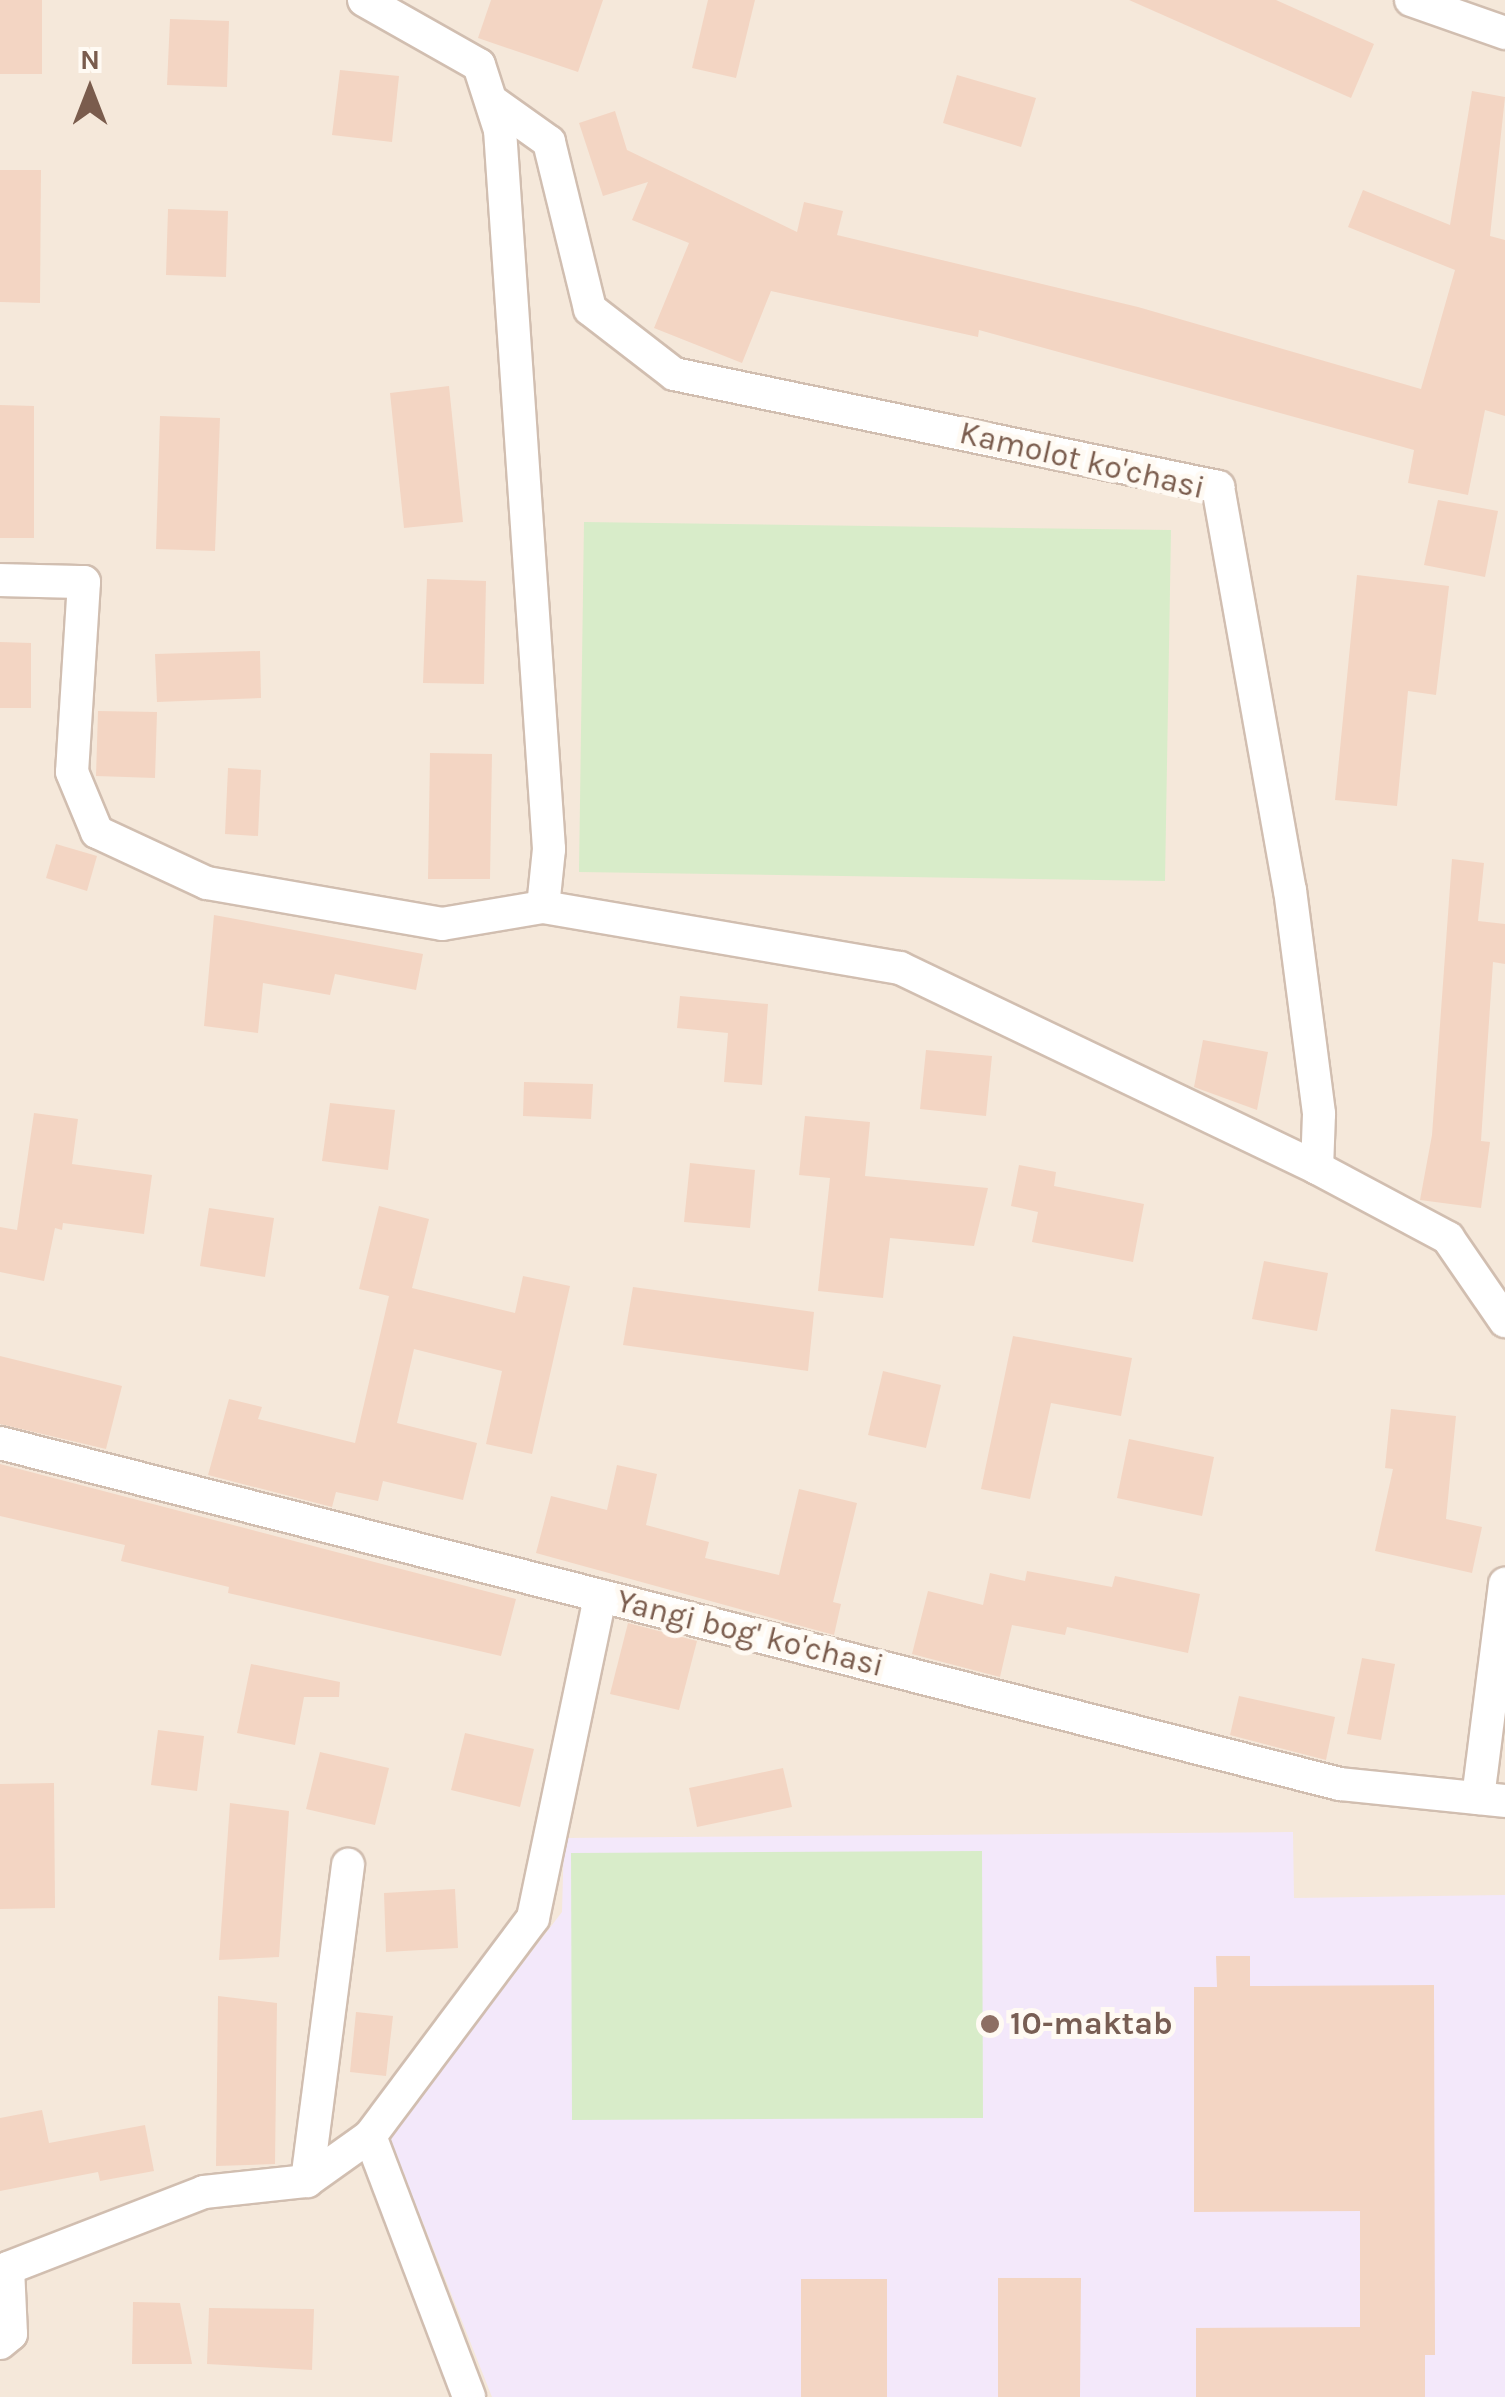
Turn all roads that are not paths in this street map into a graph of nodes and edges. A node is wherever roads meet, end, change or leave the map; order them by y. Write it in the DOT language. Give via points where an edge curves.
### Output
graph roads {
  1 [pos="364,0"];
  2 [pos="1411,0"];
  3 [pos="1505,33"];
  4 [pos="492,102"];
  5 [pos="0,580"];
  6 [pos="543,907"];
  7 [pos="1317,1168"];
  8 [pos="1505,1321"];
  9 [pos="0,1442"];
  10 [pos="1505,1584"];
  11 [pos="600,1596"];
  12 [pos="1491,1799"];
  13 [pos="348,1865"];
  14 [pos="370,2136"];
  15 [pos="307,2181"];
  16 [pos="4,2260"];
  17 [pos="0,2343"];
  18 [pos="469,2397"];
  1 -- 4 [label="street" via="480,66"];
  2 -- 3 [label="street"];
  4 -- 6 [label="street" via="500,130 549,848"];
  4 -- 7 [label="street, Kamolot ko'chasi" via="549,142 590,310 674,374 1218,487 1290,890 1319,1114"];
  5 -- 6 [label="street" via="84,582 72,772 97,832 207,883 442,924"];
  6 -- 7 [label="street" via="900,968"];
  7 -- 8 [label="street" via="1448,1238"];
  9 -- 11 [label="street, Yangi bog' ko'chasi"];
  10 -- 12 [label="street"];
  11 -- 12 [label="street, Yangi bog' ko'chasi" via="1340,1784"];
  11 -- 14 [label="street" via="534,1918"];
  13 -- 15 [label="street"];
  14 -- 15 [label="street"];
  14 -- 18 [label="street"];
  15 -- 16 [label="street" via="204,2192"];
  16 -- 17 [label="street" via="11,2334"];
}
